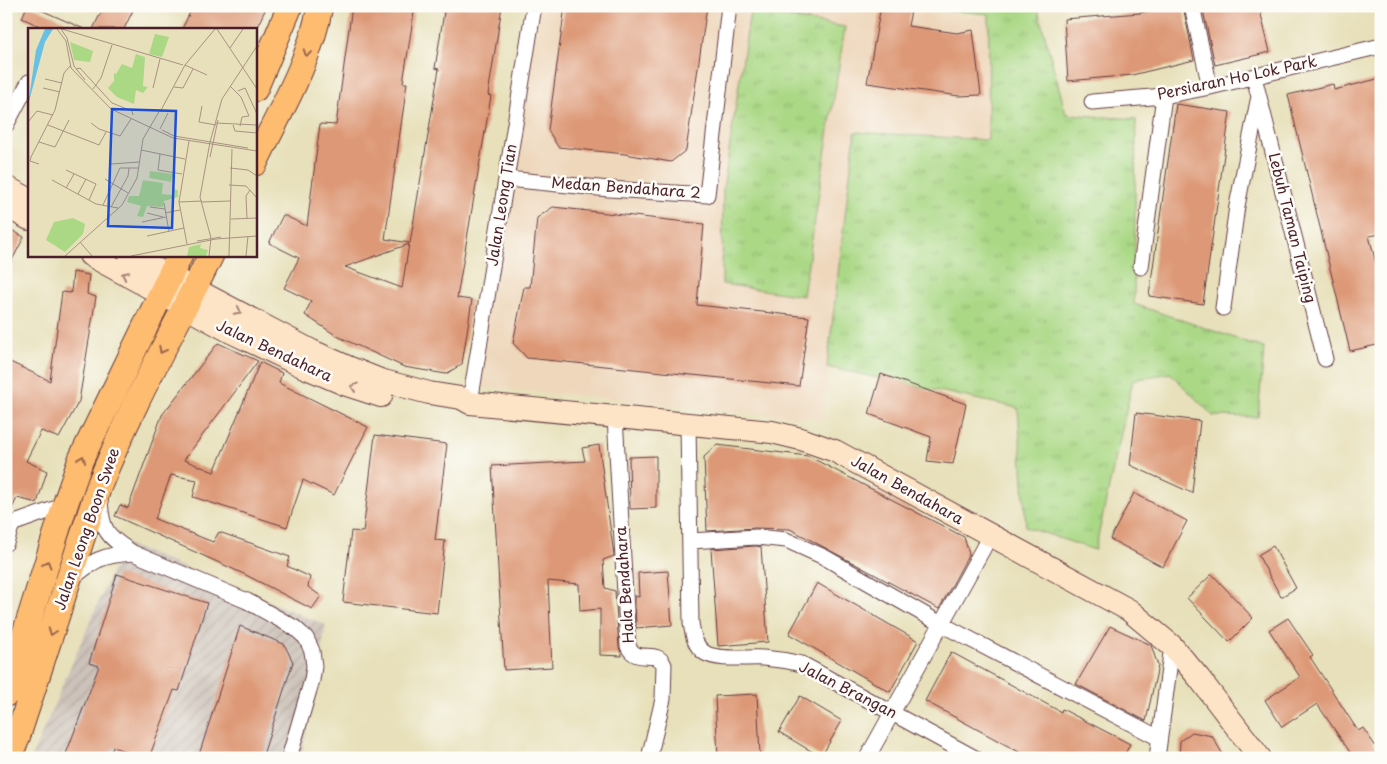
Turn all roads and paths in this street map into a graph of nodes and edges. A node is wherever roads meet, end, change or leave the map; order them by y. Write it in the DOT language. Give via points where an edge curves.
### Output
graph roads {
  1 [pos="290,6"];
  2 [pos="320,6"];
  3 [pos="534,6"];
  4 [pos="730,6"];
  5 [pos="1192,6"];
  6 [pos="1381,46"];
  7 [pos="1254,76"];
  8 [pos="256,86"];
  9 [pos="1210,86"];
  10 [pos="27,90"];
  11 [pos="1164,96"];
  12 [pos="1259,98"];
  13 [pos="1092,102"];
  14 [pos="6,125"];
  15 [pos="256,161"];
  16 [pos="506,179"];
  17 [pos="6,188"];
  18 [pos="28,198"];
  19 [pos="6,206"];
  20 [pos="28,218"];
  21 [pos="93,256"];
  22 [pos="132,256"];
  23 [pos="210,256"];
  24 [pos="1141,267"];
  25 [pos="178,285"];
  26 [pos="1223,308"];
  27 [pos="1325,359"];
  28 [pos="470,404"];
  29 [pos="615,418"];
  30 [pos="688,423"];
  31 [pos="99,486"];
  32 [pos="65,505"];
  33 [pos="990,536"];
  34 [pos="690,541"];
  35 [pos="6,543"];
  36 [pos="133,553"];
  37 [pos="69,581"];
  38 [pos="941,624"];
  39 [pos="1172,646"];
  40 [pos="6,694"];
  41 [pos="892,712"];
  42 [pos="1159,738"];
  43 [pos="650,754"];
  44 [pos="9,758"];
  45 [pos="289,758"];
  46 [pos="868,758"];
  47 [pos="975,758"];
  48 [pos="1157,758"];
  49 [pos="1260,758"];
  1 -- 8 [label="main road"];
  2 -- 15 [label="main road, one-way" via="304,61"];
  3 -- 16 [label="street, Jalan Leong Tian"];
  4 -- 16 [label="street, Medan Bendahara 2" via="707,195"];
  5 -- 9 [label="street"];
  6 -- 7 [label="street, Persiaran Ho Lok Park"];
  7 -- 9 [label="street, Persiaran Ho Lok Park"];
  7 -- 12 [label="street, Lebuh Taman Taiping"];
  9 -- 11 [label="street, Persiaran Ho Lok Park"];
  10 -- 14 [label="street"];
  11 -- 13 [label="street, Persiaran Ho Lok Park"];
  11 -- 24 [label="street"];
  12 -- 26 [label="street, Lebuh Taman Taiping" via="1237,206"];
  12 -- 27 [label="street, Lebuh Taman Taiping"];
  16 -- 28 [label="street, Jalan Leong Tian"];
  17 -- 18 [label="main road"];
  19 -- 20 [label="main road"];
  25 -- 21 [label="main road, Jalan Bendahara, one-way"];
  22 -- 25 [label="main road, Jalan Bendahara"];
  23 -- 25 [label="main road, Jalan Leong Boon Swee"];
  25 -- 28 [label="main road, Jalan Bendahara" via="350,368 380,380 461,398"];
  25 -- 31 [label="main road, Jalan Leong Boon Swee, one-way" via="134,405"];
  32 -- 25 [label="main road, Jalan Leong Boon Swee, one-way" via="81,459"];
  28 -- 29 [label="main road, Jalan Bendahara"];
  29 -- 30 [label="main road, Jalan Bendahara"];
  29 -- 43 [label="street, Hala Bendahara" via="628,646 634,655 659,657 664,665 663,699"];
  30 -- 33 [label="main road, Jalan Bendahara" via="772,432 835,451"];
  30 -- 34 [label="street, Jalan Brangan"];
  31 -- 36 [label="street" via="100,512 108,536"];
  31 -- 37 [label="main road, Jalan Leong Boon Swee"];
  32 -- 35 [label="street, Jalan Leong Boon Swee" via="12,524"];
  40 -- 32 [label="main road, Jalan Leong Boon Swee, one-way"];
  33 -- 38 [label="street"];
  33 -- 39 [label="main road, Jalan Bendahara" via="1129,610"];
  34 -- 38 [label="street" via="756,537 786,540"];
  34 -- 41 [label="street, Jalan Brangan" via="693,637 706,653 802,664"];
  36 -- 37 [label="street" via="98,559"];
  36 -- 45 [label="street" via="247,601 295,628 306,638 314,666"];
  37 -- 44 [label="main road, Jalan Leong Boon Swee, one-way"];
  38 -- 41 [label="street"];
  38 -- 42 [label="street"];
  39 -- 42 [label="street"];
  39 -- 49 [label="main road, Jalan Bendahara"];
  41 -- 46 [label="street"];
  41 -- 47 [label="street, Jalan Brangan"];
  42 -- 48 [label="street"];
}
